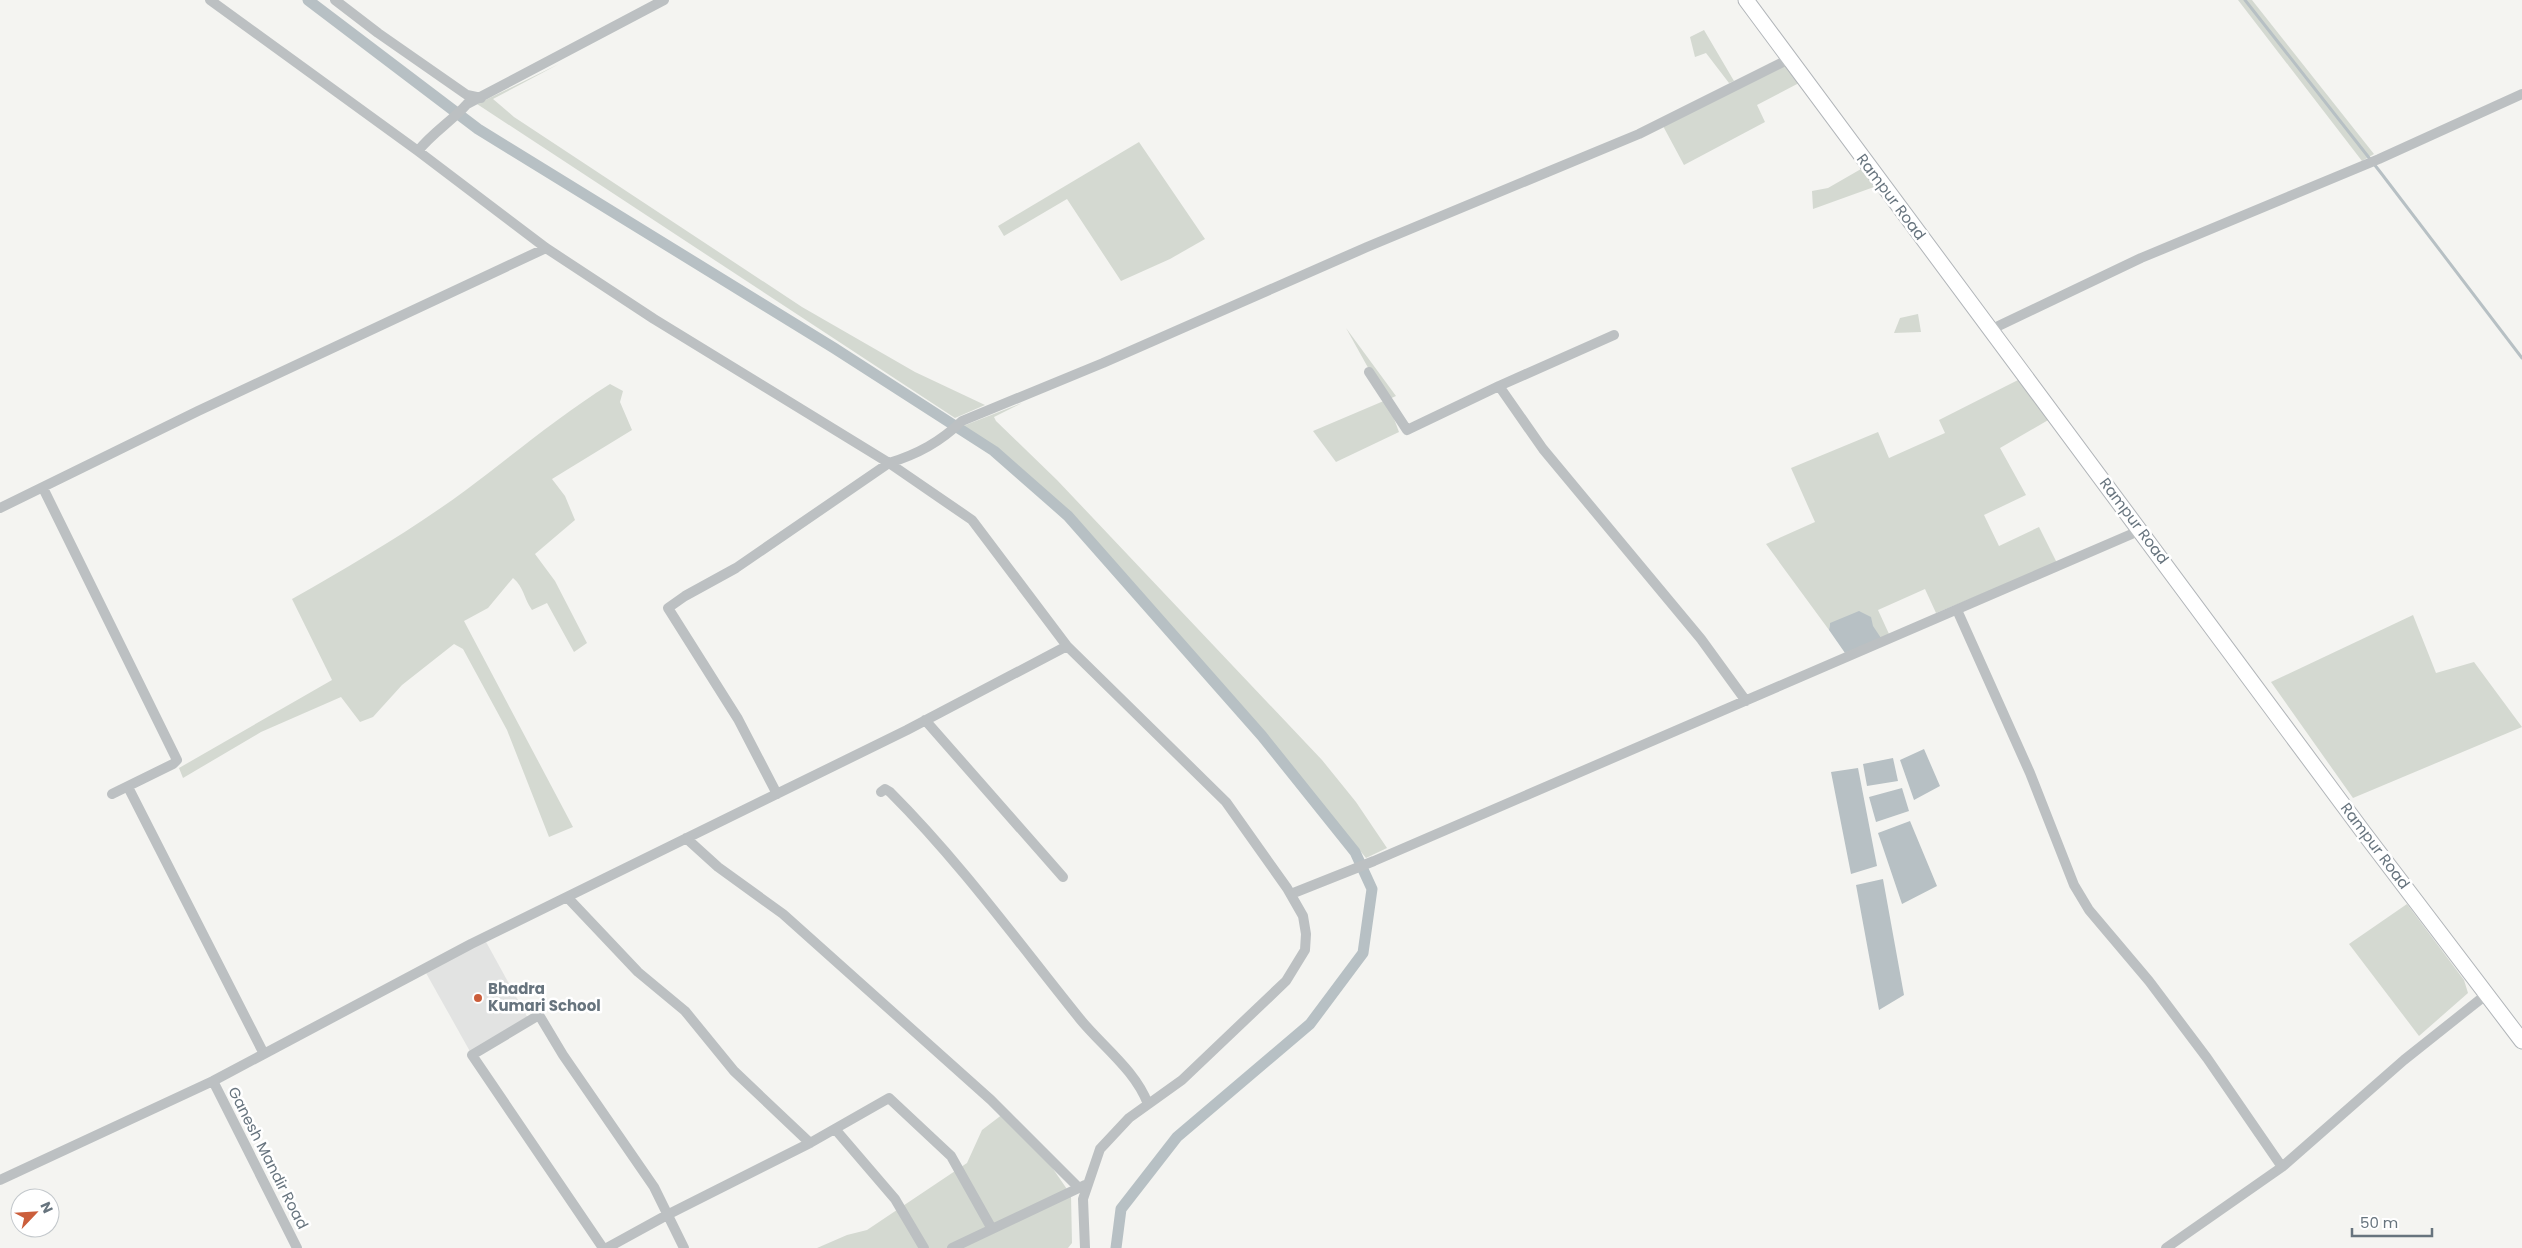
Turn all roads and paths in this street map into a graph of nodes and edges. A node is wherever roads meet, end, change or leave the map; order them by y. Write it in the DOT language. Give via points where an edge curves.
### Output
graph roads {
  1 [pos="210,0"];
  2 [pos="335,0"];
  3 [pos="664,0"];
  4 [pos="1746,0"];
  5 [pos="1789,60"];
  6 [pos="2522,94"];
  7 [pos="481,98"];
  8 [pos="418,150"];
  9 [pos="546,248"];
  10 [pos="1990,330"];
  11 [pos="1614,335"];
  12 [pos="1368,372"];
  13 [pos="1499,386"];
  14 [pos="889,463"];
  15 [pos="43,488"];
  16 [pos="0,508"];
  17 [pos="2141,530"];
  18 [pos="1957,610"];
  19 [pos="1067,646"];
  20 [pos="1746,701"];
  21 [pos="925,720"];
  22 [pos="128,787"];
  23 [pos="881,792"];
  24 [pos="112,794"];
  25 [pos="777,794"];
  26 [pos="686,838"];
  27 [pos="1063,877"];
  28 [pos="1291,894"];
  29 [pos="567,897"];
  30 [pos="2487,994"];
  31 [pos="2522,1041"];
  32 [pos="264,1054"];
  33 [pos="213,1081"];
  34 [pos="1148,1104"];
  35 [pos="835,1129"];
  36 [pos="810,1143"];
  37 [pos="2282,1167"];
  38 [pos="0,1180"];
  39 [pos="1084,1186"];
  40 [pos="667,1214"];
  41 [pos="992,1228"];
  42 [pos="297,1248"];
  43 [pos="603,1248"];
  44 [pos="607,1248"];
  45 [pos="684,1248"];
  46 [pos="924,1248"];
  47 [pos="952,1248"];
  48 [pos="1085,1248"];
  49 [pos="2166,1248"];
  1 -- 8 [label="street"];
  2 -- 7 [label="street" via="467,95"];
  3 -- 7 [label="street"];
  4 -- 5 [label="main road, Rampur Road"];
  5 -- 10 [label="main road, Rampur Road"];
  5 -- 14 [label="street" via="1639,134 962,421 944,438 914,455"];
  6 -- 10 [label="street" via="2379,159 2141,258"];
  7 -- 8 [label="street" via="467,104"];
  8 -- 9 [label="street"];
  9 -- 14 [label="street" via="654,319"];
  9 -- 15 [label="street" via="198,411"];
  10 -- 17 [label="main road, Rampur Road"];
  11 -- 13 [label="street"];
  12 -- 13 [label="street" via="1407,430"];
  13 -- 20 [label="street" via="1543,449 1700,639"];
  14 -- 19 [label="street" via="972,520"];
  14 -- 25 [label="street" via="736,568 668,608 738,719"];
  15 -- 16 [label="street"];
  15 -- 22 [label="street" via="177,760"];
  17 -- 18 [label="street"];
  17 -- 30 [label="main road, Rampur Road"];
  18 -- 20 [label="street"];
  18 -- 37 [label="street" via="2030,773 2074,885 2089,910 2208,1058"];
  19 -- 21 [label="street"];
  19 -- 28 [label="street" via="1226,802"];
  20 -- 28 [label="street"];
  21 -- 25 [label="street"];
  21 -- 27 [label="street"];
  22 -- 24 [label="street"];
  22 -- 32 [label="street"];
  23 -- 34 [label="street" via="885,789 890,792 965,874 1082,1022 1142,1088"];
  25 -- 26 [label="street"];
  26 -- 29 [label="street"];
  26 -- 39 [label="street" via="718,867 783,914"];
  28 -- 34 [label="street" via="1303,916 1306,934 1305,950 1286,981 1182,1080"];
  29 -- 32 [label="street"];
  29 -- 36 [label="street" via="638,972 685,1011 734,1071"];
  30 -- 31 [label="main road, Rampur Road"];
  30 -- 37 [label="street" via="2404,1060"];
  32 -- 33 [label="street"];
  33 -- 38 [label="street"];
  33 -- 42 [label="street, Ganesh Mandir Road"];
  34 -- 39 [label="street" via="1128,1118 1100,1149"];
  35 -- 36 [label="street"];
  35 -- 41 [label="street" via="889,1098 951,1156"];
  35 -- 46 [label="street" via="895,1199"];
  36 -- 40 [label="street"];
  37 -- 49 [label="street"];
  39 -- 41 [label="street"];
  39 -- 48 [label="street"];
  40 -- 43 [label="street" via="654,1187 562,1056 539,1015 472,1055"];
  40 -- 44 [label="street"];
  40 -- 45 [label="street"];
  41 -- 47 [label="street"];
}
